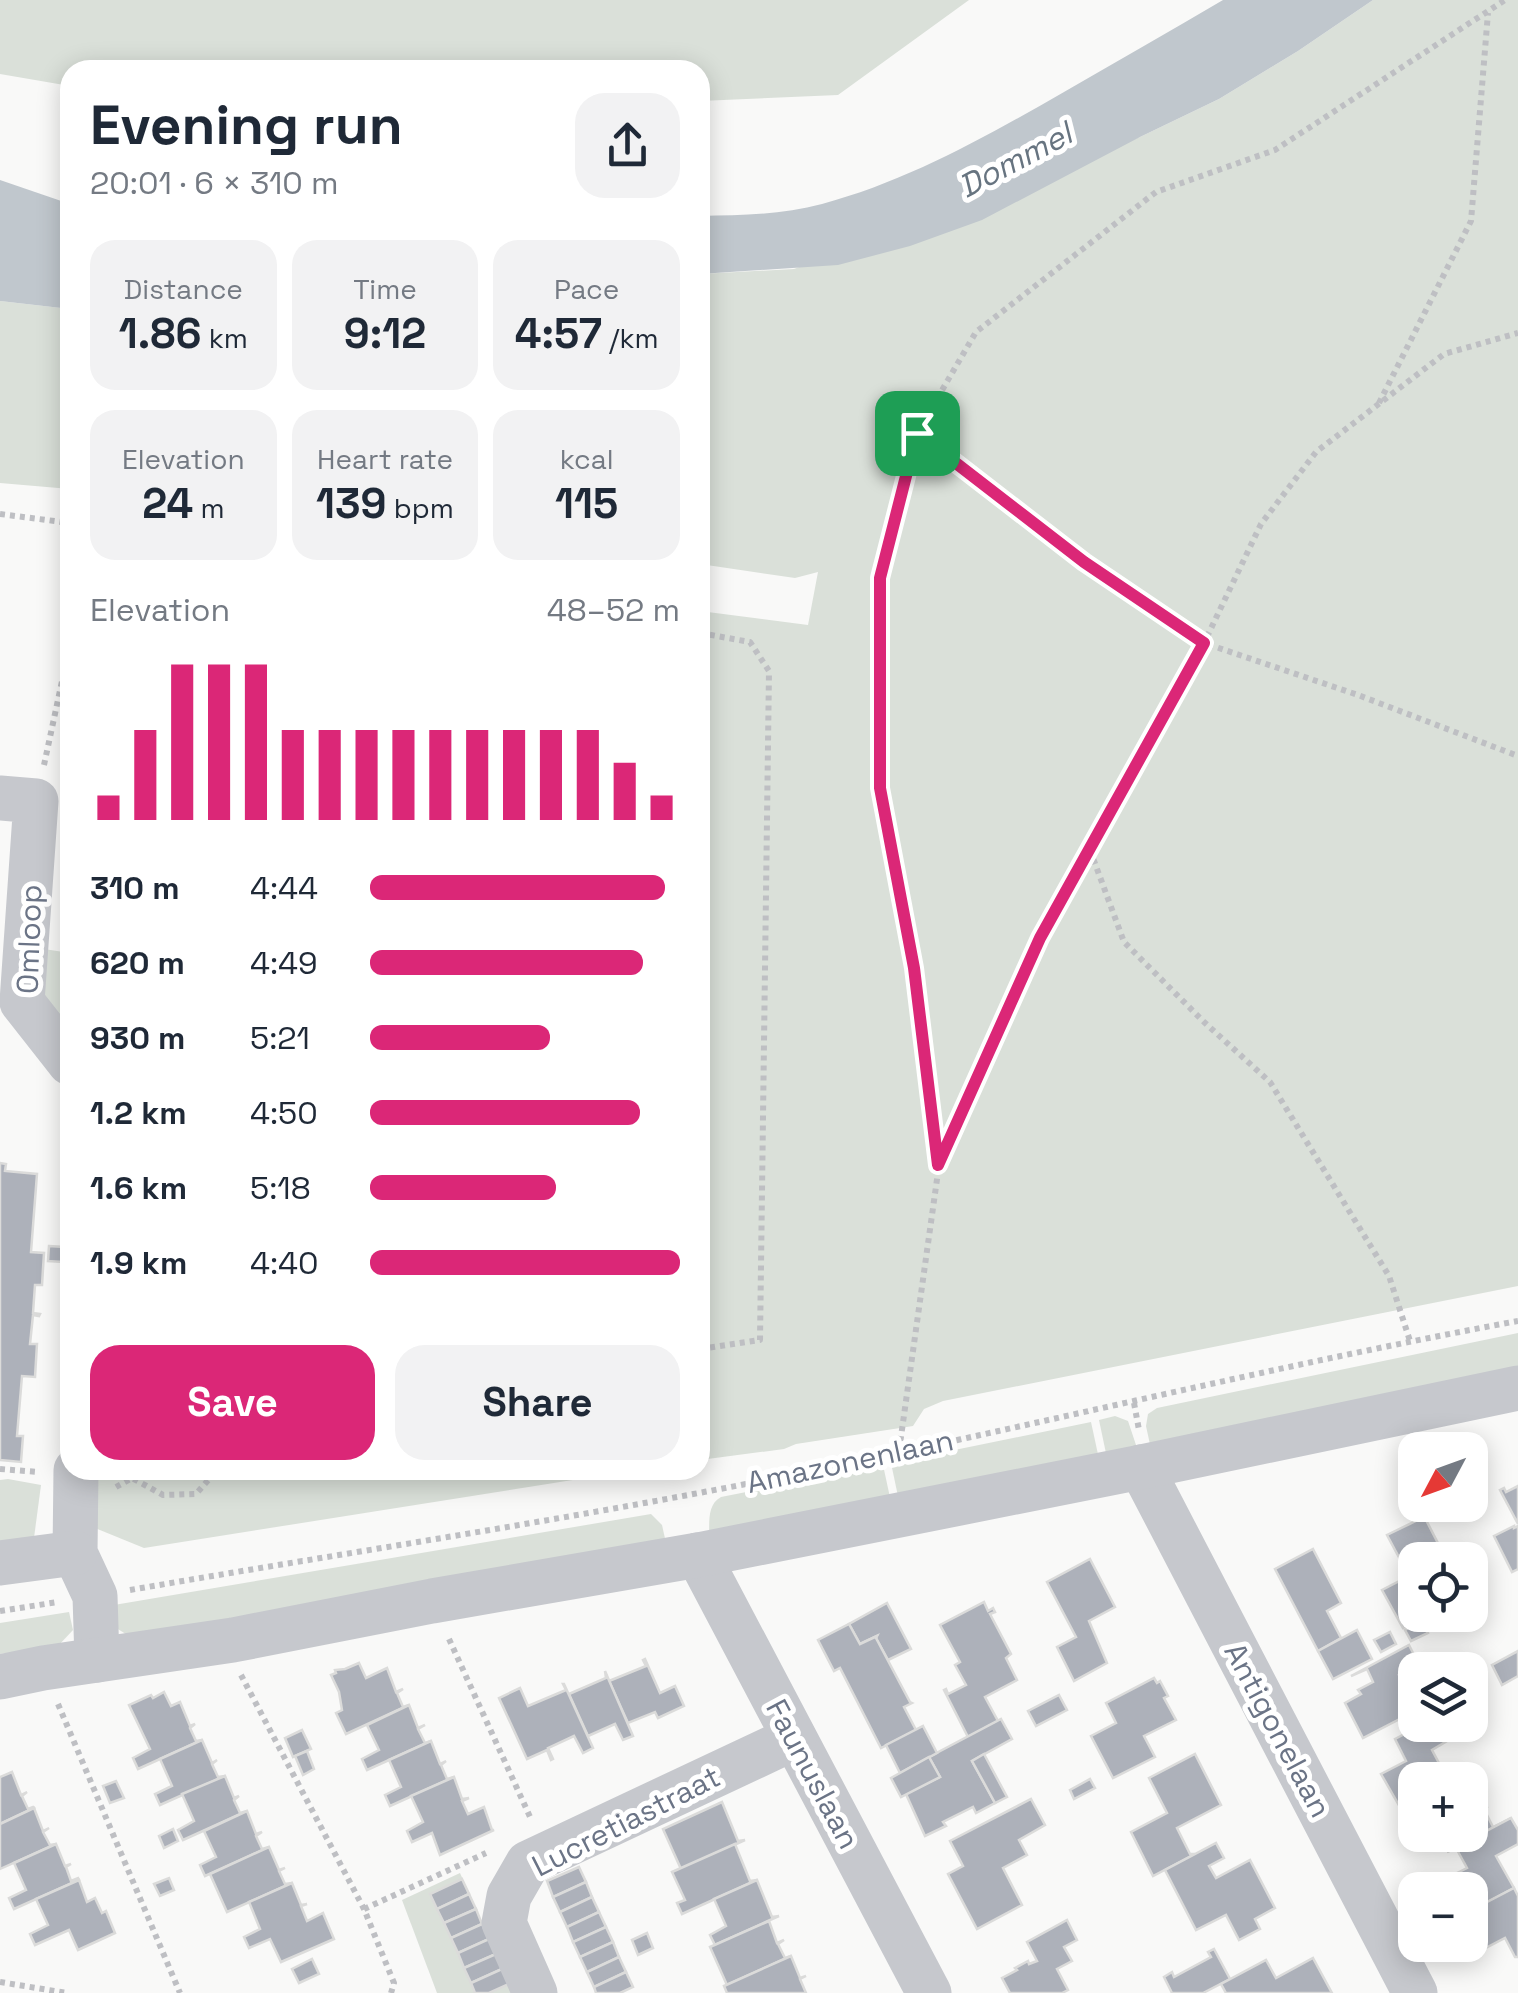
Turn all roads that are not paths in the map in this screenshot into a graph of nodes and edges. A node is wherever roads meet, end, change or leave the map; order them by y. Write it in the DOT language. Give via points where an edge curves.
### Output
graph roads {
  1 [pos="35,811"];
  2 [pos="60,1050"];
  3 [pos="1518,1388"];
  4 [pos="1140,1467"];
  5 [pos="76,1482"];
  6 [pos="75,1553"];
  7 [pos="698,1555"];
  8 [pos="0,1564"];
  9 [pos="97,1660"];
  10 [pos="22,1672"];
  11 [pos="794,1738"];
  12 [pos="535,1993"];
  13 [pos="928,1993"];
  14 [pos="1415,1993"];
  1 -- 2 [label="street, Omloop" via="22,1002"];
  3 -- 4 [label="street, Amazonenlaan"];
  4 -- 7 [label="street, Amazonenlaan"];
  4 -- 14 [label="street, Antigonelaan"];
  5 -- 6 [label="street"];
  6 -- 8 [label="street"];
  6 -- 9 [label="street" via="95,1596"];
  7 -- 9 [label="street, Amazonenlaan"];
  7 -- 11 [label="street, Faunuslaan"];
  9 -- 10 [label="street, Amazonenlaan"];
  11 -- 12 [label="street, Lucretiastraat" via="515,1855 504,1923"];
  11 -- 13 [label="street, Faunuslaan"];
}
